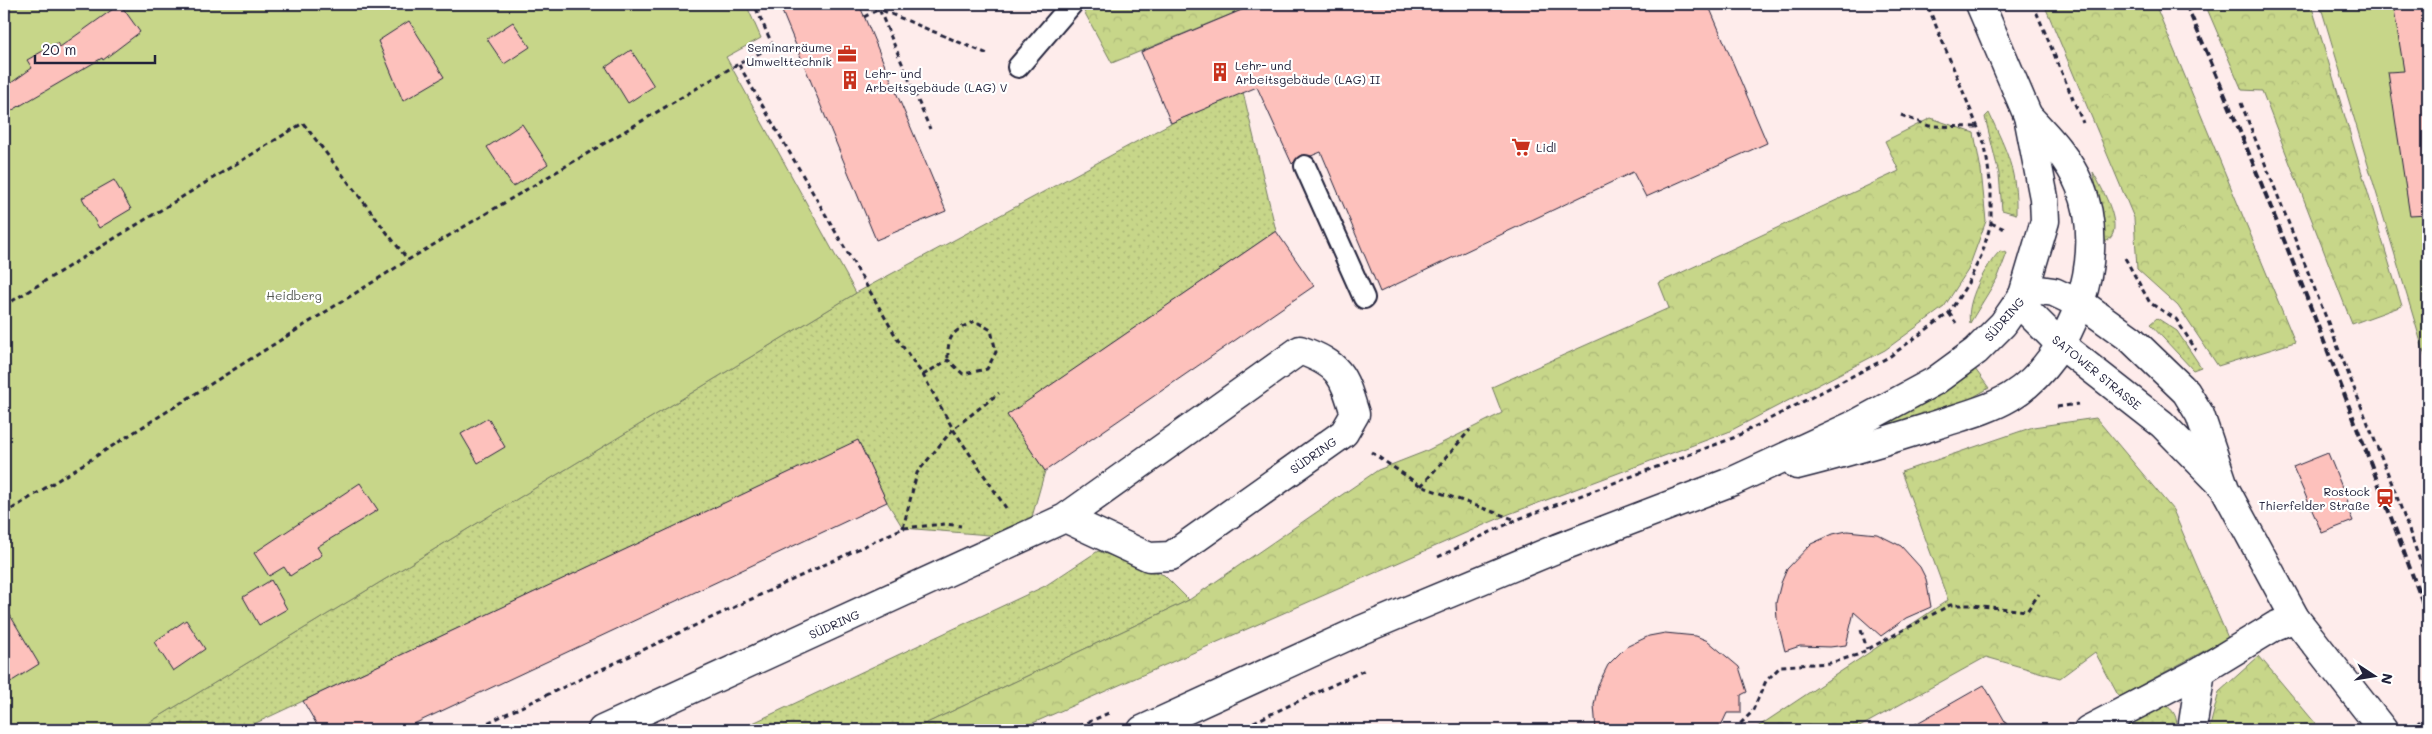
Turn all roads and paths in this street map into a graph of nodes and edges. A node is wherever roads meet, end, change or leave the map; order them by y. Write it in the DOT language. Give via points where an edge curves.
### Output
graph roads {
  1 [pos="754,4"];
  2 [pos="877,4"];
  3 [pos="1072,4"];
  4 [pos="1229,4"];
  5 [pos="1927,4"];
  6 [pos="1980,4"];
  7 [pos="879,9"];
  8 [pos="1234,12"];
  9 [pos="864,17"];
  10 [pos="739,65"];
  11 [pos="1018,67"];
  12 [pos="2241,103"];
  13 [pos="1900,115"];
  14 [pos="2028,116"];
  15 [pos="1979,127"];
  16 [pos="930,130"];
  17 [pos="1305,166"];
  18 [pos="408,260"];
  19 [pos="2023,295"];
  20 [pos="1364,298"];
  21 [pos="2080,304"];
  22 [pos="4,306"];
  23 [pos="1949,313"];
  24 [pos="2060,344"];
  25 [pos="948,360"];
  26 [pos="924,375"];
  27 [pos="998,393"];
  28 [pos="2080,404"];
  29 [pos="2051,407"];
  30 [pos="953,429"];
  31 [pos="1470,430"];
  32 [pos="1344,434"];
  33 [pos="1733,481"];
  34 [pos="1421,486"];
  35 [pos="2225,489"];
  36 [pos="4,514"];
  37 [pos="1065,518"];
  38 [pos="1516,520"];
  39 [pos="964,527"];
  40 [pos="903,528"];
  41 [pos="1026,538"];
  42 [pos="2428,583"];
  43 [pos="2039,594"];
  44 [pos="2295,618"];
  45 [pos="1861,630"];
  46 [pos="1867,649"];
  47 [pos="1372,666"];
  48 [pos="2201,670"];
  49 [pos="472,730"];
  50 [pos="602,730"];
  51 [pos="1142,730"];
  52 [pos="1237,730"];
  53 [pos="1734,730"];
  54 [pos="2088,730"];
  55 [pos="2192,730"];
  56 [pos="2383,730"];
  1 -- 10 [label="path" via="773,46"];
  2 -- 7 [label="path"];
  3 -- 11 [label="lane"];
  4 -- 8 [label="path"];
  5 -- 15 [label="path"];
  6 -- 14 [label="main road"];
  7 -- 9 [label="path"];
  7 -- 11 [label="path"];
  7 -- 16 [label="path"];
  10 -- 18 [label="path"];
  10 -- 26 [label="path" via="898,340"];
  12 -- 42 [label="path"];
  13 -- 15 [label="path" via="1929,126"];
  14 -- 19 [label="main road" via="2044,198 2045,221"];
  14 -- 21 [label="main road" via="2071,168 2086,205 2090,256"];
  15 -- 23 [label="path" via="1991,188 1991,223 1972,276"];
  17 -- 20 [label="lane"];
  18 -- 22 [label="path" via="303,123"];
  18 -- 36 [label="path"];
  19 -- 21 [label="main road, SÜDRING" via="2040,290 2054,292"];
  19 -- 24 [label="main road, SATOWER STRASSE" via="2028,312"];
  19 -- 33 [label="main road, SÜDRING" via="2003,324 1976,351 1935,381 1854,425"];
  21 -- 24 [label="main road, SÜDRING"];
  21 -- 35 [label="main road, SATOWER STRASSE" via="2130,340 2186,392 2200,415"];
  24 -- 33 [label="main road, SÜDRING" via="2039,372 2012,396 1992,407 1862,448"];
  24 -- 35 [label="main road, SATOWER STRASSE" via="2162,424"];
  25 -- 25 [label="path" via="947,344 956,330 975,321 991,330 996,352 986,369 963,374"];
  25 -- 26 [label="path"];
  26 -- 30 [label="path"];
  27 -- 30 [label="path"];
  28 -- 29 [label="path"];
  30 -- 40 [label="path" via="917,473"];
  30 -- 41 [label="path"];
  31 -- 34 [label="path"];
  32 -- 34 [label="path"];
  32 -- 37 [label="main road, SÜDRING" via="1171,556 1149,557"];
  32 -- 37 [label="main road, SÜDRING" via="1355,414 1344,379 1324,359 1300,350"];
  33 -- 51 [label="main road, SÜDRING" via="1558,548 1361,630"];
  34 -- 38 [label="path"];
  35 -- 44 [label="main road, SATOWER STRASSE"];
  37 -- 41 [label="main road, SÜDRING"];
  39 -- 40 [label="path" via="946,524"];
  40 -- 49 [label="path"];
  41 -- 50 [label="main road, SÜDRING"];
  43 -- 46 [label="path" via="2027,611 1950,605"];
  44 -- 48 [label="main road" via="2275,626"];
  44 -- 56 [label="main road, SATOWER STRASSE"];
  45 -- 46 [label="path"];
  46 -- 53 [label="path" via="1830,663 1781,666 1766,681 1752,712"];
  47 -- 52 [label="path"];
  48 -- 54 [label="main road"];
  48 -- 55 [label="main road"];
}
